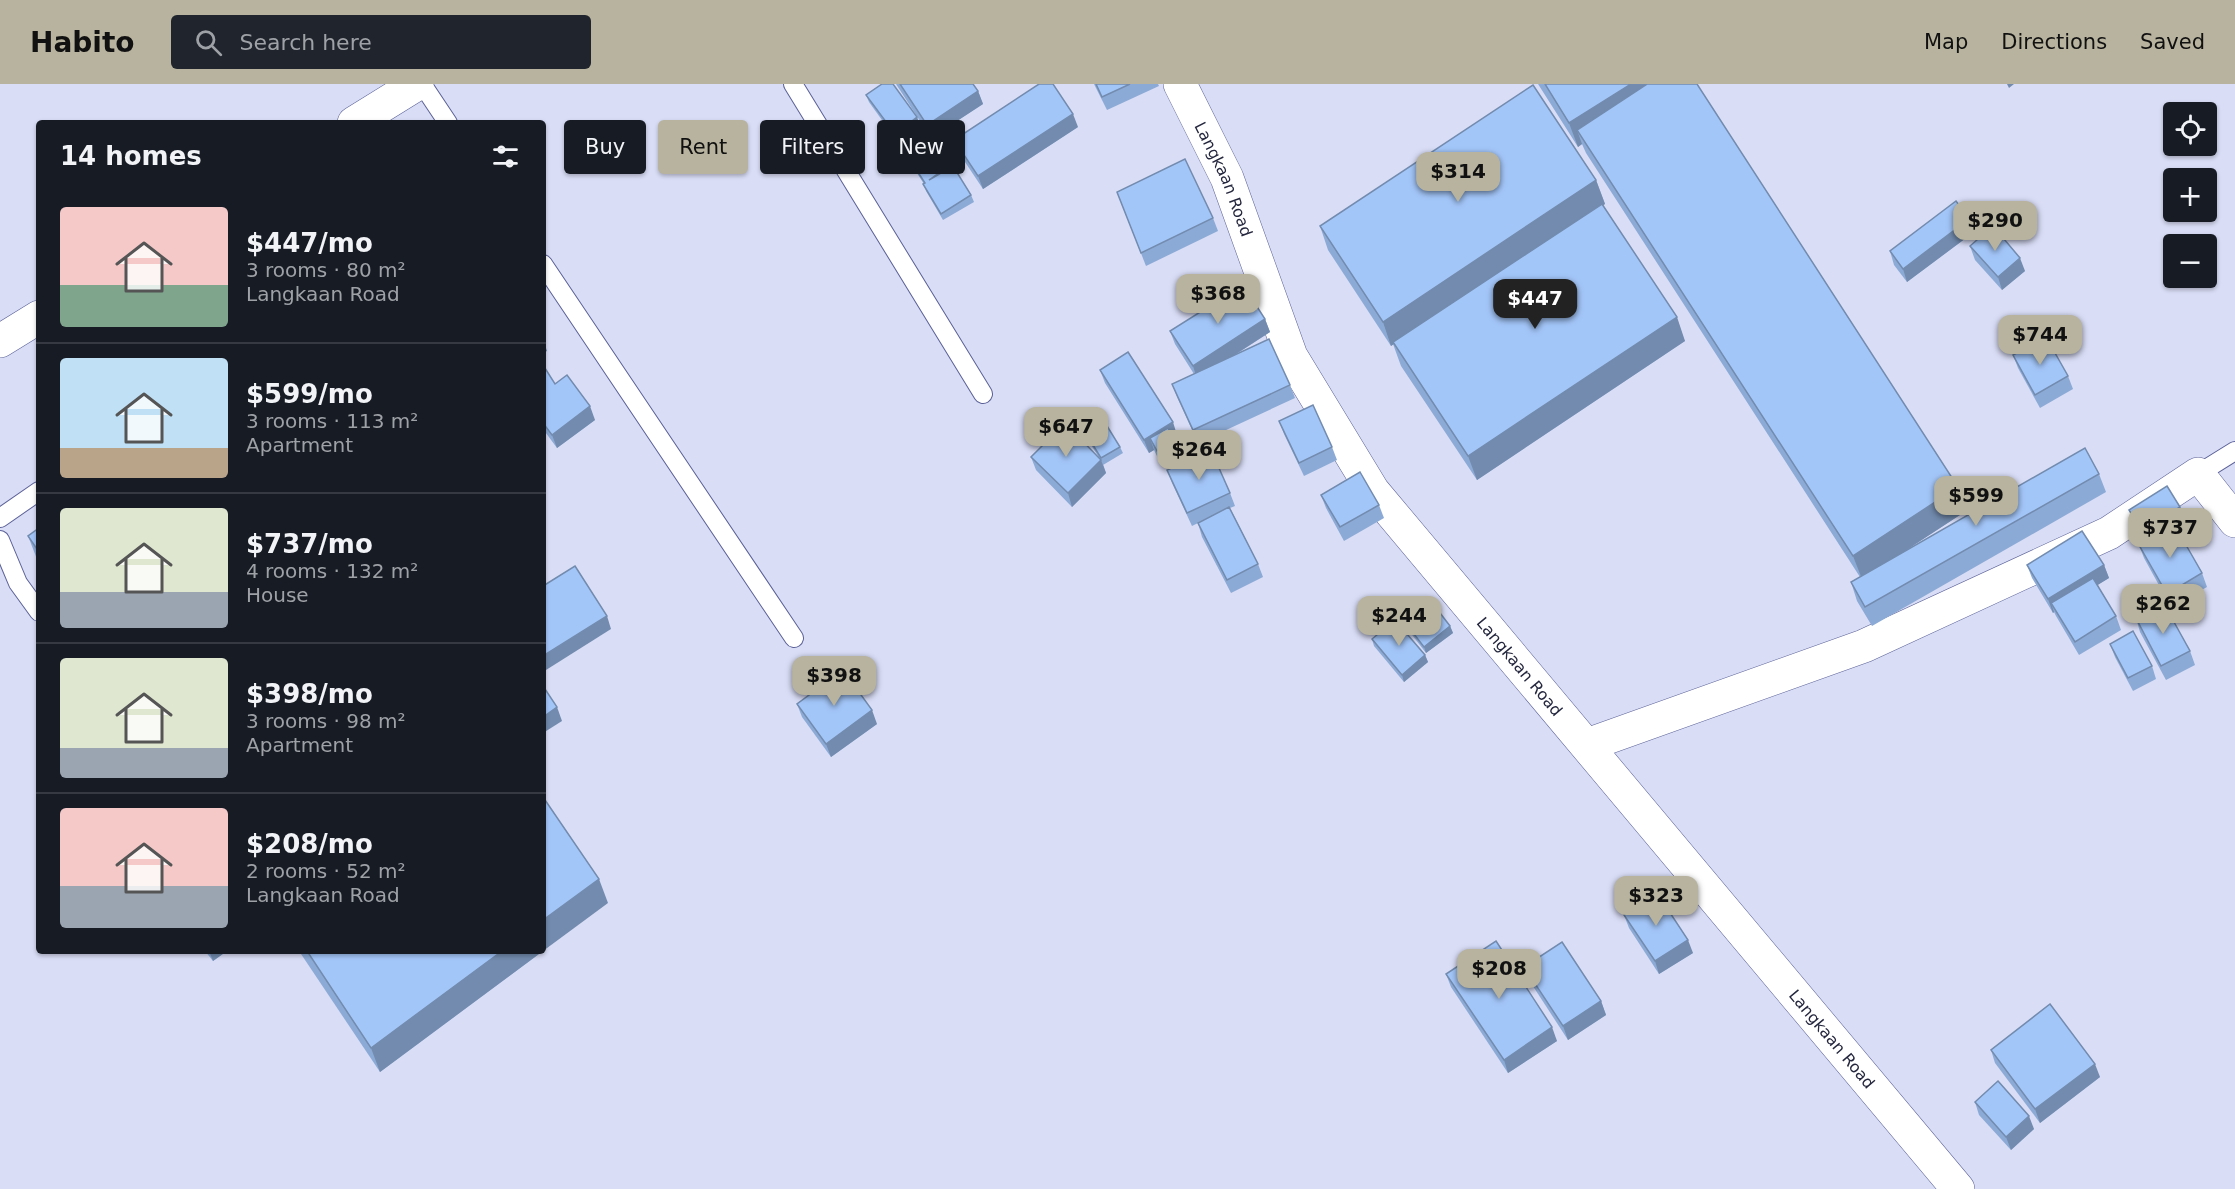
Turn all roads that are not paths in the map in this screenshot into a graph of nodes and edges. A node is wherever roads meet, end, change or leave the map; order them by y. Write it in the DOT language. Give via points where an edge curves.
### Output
graph roads {
  1 [pos="417,84"];
  2 [pos="422,84"];
  3 [pos="793,84"];
  4 [pos="1179,84"];
  5 [pos="359,120"];
  6 [pos="446,120"];
  7 [pos="546,268"];
  8 [pos="36,319"];
  9 [pos="0,341"];
  10 [pos="983,394"];
  11 [pos="2235,451"];
  12 [pos="2198,474"];
  13 [pos="36,493"];
  14 [pos="0,518"];
  15 [pos="2235,521"];
  16 [pos="0,540"];
  17 [pos="36,608"];
  18 [pos="794,638"];
  19 [pos="1587,745"];
  20 [pos="1958,1189"];
  1 -- 5 [label="street"];
  2 -- 6 [label="lane"];
  3 -- 10 [label="lane"];
  4 -- 19 [label="street, Langkaan Road" via="1227,178 1291,356 1373,490"];
  7 -- 18 [label="lane"];
  8 -- 9 [label="street"];
  11 -- 12 [label="lane"];
  12 -- 15 [label="street"];
  12 -- 19 [label="street" via="2109,533 1864,646"];
  13 -- 14 [label="lane"];
  16 -- 17 [label="lane" via="18,583"];
  19 -- 20 [label="street, Langkaan Road"];
}
